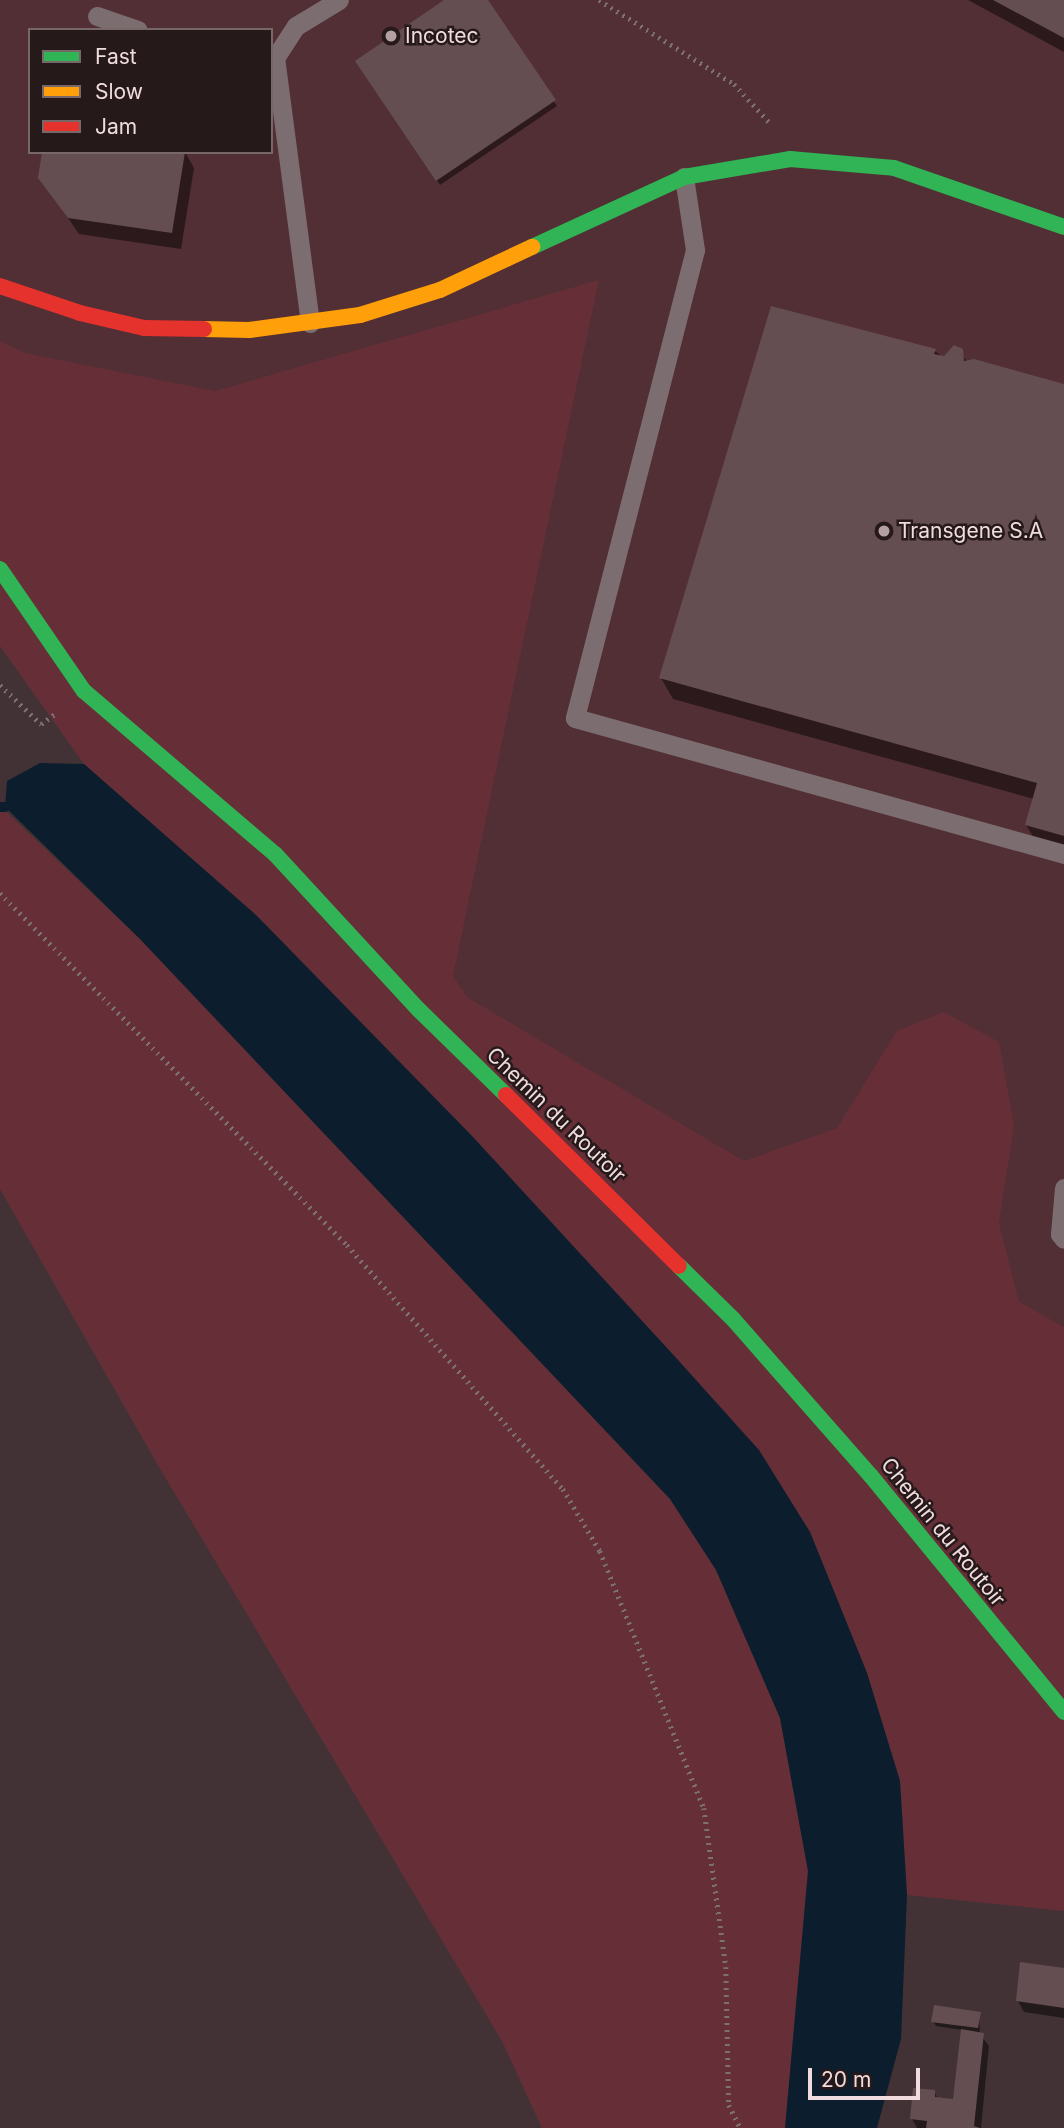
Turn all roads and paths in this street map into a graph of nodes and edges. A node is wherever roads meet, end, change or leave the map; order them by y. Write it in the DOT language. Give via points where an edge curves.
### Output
graph roads {
  1 [pos="339,0"];
  2 [pos="599,0"];
  3 [pos="97,16"];
  4 [pos="132,28"];
  5 [pos="273,57"];
  6 [pos="790,159"];
  7 [pos="684,177"];
  8 [pos="1064,228"];
  9 [pos="0,286"];
  10 [pos="310,323"];
  11 [pos="0,569"];
  12 [pos="0,685"];
  13 [pos="84,691"];
  14 [pos="1064,854"];
  15 [pos="0,893"];
  16 [pos="1064,1188"];
  17 [pos="1064,1239"];
  18 [pos="1064,1712"];
  19 [pos="740,2128"];
  1 -- 5 [label="lane" via="296,26"];
  2 -- 6 [label="path" via="734,84 767,118"];
  3 -- 4 [label="lane"];
  5 -- 10 [label="lane"];
  6 -- 7 [label="street"];
  6 -- 8 [label="street" via="894,169"];
  7 -- 10 [label="street" via="440,290 360,315"];
  7 -- 14 [label="lane" via="695,250 575,718"];
  9 -- 10 [label="street" via="144,328 248,330"];
  11 -- 13 [label="street, Chemin du Routoir"];
  12 -- 13 [label="path" via="41,724"];
  13 -- 18 [label="street, Chemin du Routoir" via="275,854 418,1010 733,1319 871,1476"];
  15 -- 19 [label="path" via="346,1245 563,1489 582,1520 600,1551 704,1808 726,1967 729,2105"];
  16 -- 17 [label="lane" via="1060,1234"];
}
